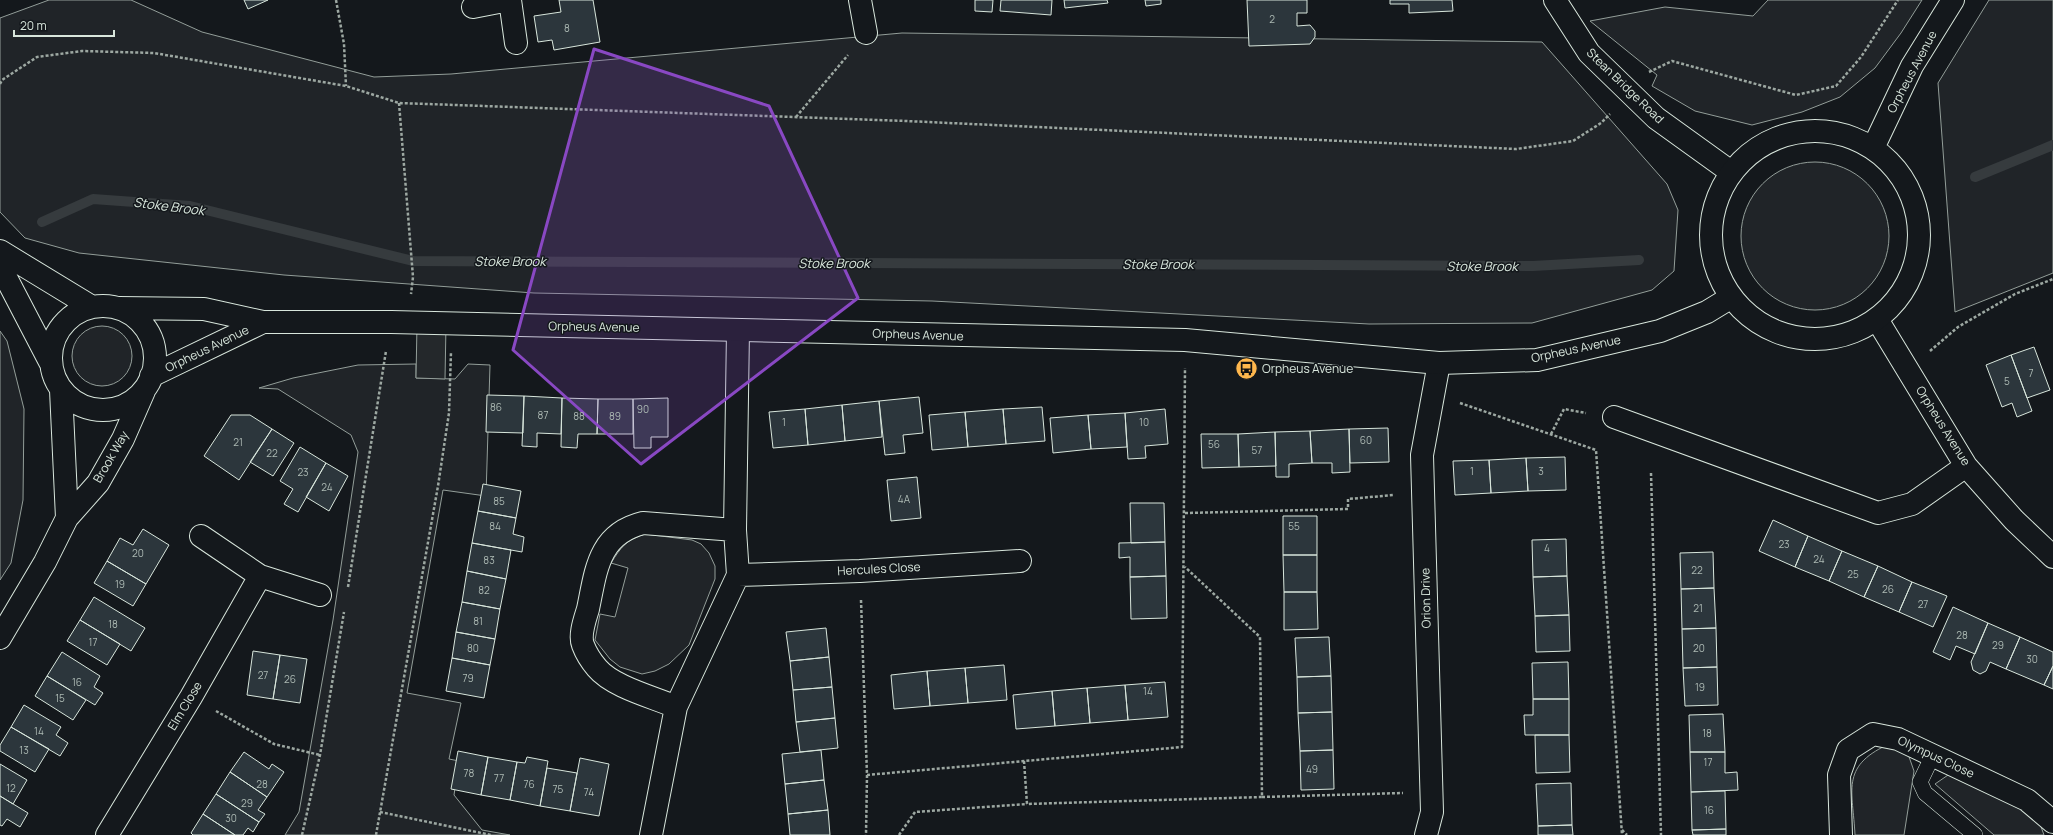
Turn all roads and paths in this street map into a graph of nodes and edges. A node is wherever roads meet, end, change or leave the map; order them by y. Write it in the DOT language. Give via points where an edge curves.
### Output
graph roads {
  1 [pos="336,0"];
  2 [pos="510,0"];
  3 [pos="860,0"];
  4 [pos="1555,0"];
  5 [pos="1898,0"];
  6 [pos="1953,0"];
  7 [pos="473,7"];
  8 [pos="866,33"];
  9 [pos="516,43"];
  10 [pos="0,84"];
  11 [pos="346,86"];
  12 [pos="1630,93"];
  13 [pos="399,103"];
  14 [pos="796,117"];
  15 [pos="1874,146"];
  16 [pos="1731,172"];
  17 [pos="0,251"];
  18 [pos="0,266"];
  19 [pos="413,277"];
  20 [pos="2053,279"];
  21 [pos="1730,298"];
  22 [pos="92,307"];
  23 [pos="119,308"];
  24 [pos="1878,321"];
  25 [pos="262,322"];
  26 [pos="391,322"];
  27 [pos="452,324"];
  28 [pos="738,330"];
  29 [pos="1185,340"];
  30 [pos="50,362"];
  31 [pos="1439,363"];
  32 [pos="1908,370"];
  33 [pos="148,383"];
  34 [pos="61,390"];
  35 [pos="1432,393"];
  36 [pos="1614,417"];
  37 [pos="1551,434"];
  38 [pos="1966,466"];
  39 [pos="1650,473"];
  40 [pos="1424,492"];
  41 [pos="1185,513"];
  42 [pos="67,518"];
  43 [pos="735,530"];
  44 [pos="201,536"];
  45 [pos="2053,557"];
  46 [pos="1020,561"];
  47 [pos="1185,566"];
  48 [pos="860,571"];
  49 [pos="738,575"];
  50 [pos="260,576"];
  51 [pos="347,594"];
  52 [pos="320,595"];
  53 [pos="345,609"];
  54 [pos="0,638"];
  55 [pos="191,697"];
  56 [pos="676,707"];
  57 [pos="320,755"];
  58 [pos="1933,755"];
  59 [pos="1024,761"];
  60 [pos="867,775"];
  61 [pos="1431,793"];
  62 [pos="1262,797"];
  63 [pos="1027,804"];
  64 [pos="380,812"];
  65 [pos="2053,822"];
  66 [pos="303,830"];
  67 [pos="1622,830"];
  68 [pos="107,835"];
  69 [pos="298,835"];
  70 [pos="302,835"];
  71 [pos="376,835"];
  72 [pos="491,835"];
  73 [pos="652,835"];
  74 [pos="866,835"];
  75 [pos="899,835"];
  76 [pos="1426,835"];
  77 [pos="1622,835"];
  78 [pos="1627,835"];
  79 [pos="1662,835"];
  80 [pos="1841,835"];
  81 [pos="1975,835"];
  1 -- 11 [label="path" via="344,44"];
  2 -- 7 [label="street"];
  2 -- 9 [label="street"];
  3 -- 8 [label="street"];
  4 -- 12 [label="street, Stean Bridge Road" via="1588,53"];
  5 -- 12 [label="path" via="1862,57 1836,86 1796,95 1672,61 1650,71"];
  6 -- 15 [label="street, Orpheus Avenue" via="1912,66"];
  8 -- 14 [label="path"];
  10 -- 11 [label="path" via="2,80 37,57 82,51 154,53"];
  11 -- 13 [label="path"];
  12 -- 14 [label="path" via="1601,123 1573,141 1516,149"];
  12 -- 16 [label="street, Stean Bridge Road" via="1656,118"];
  13 -- 14 [label="path"];
  13 -- 19 [label="path"];
  15 -- 16 [label="street" via="1839,133 1820,131 1783,135 1754,150"];
  15 -- 24 [label="street" via="1907,185 1919,220 1920,247 1909,283"];
  16 -- 21 [label="street" via="1720,189 1712,213 1710,250 1715,269"];
  17 -- 22 [label="street"];
  18 -- 30 [label="street"];
  20 -- 32 [label="path" via="2015,294 1958,327"];
  21 -- 24 [label="street" via="1768,330 1812,341 1845,337"];
  21 -- 31 [label="street, Orpheus Avenue" via="1707,312 1660,331 1537,360"];
  22 -- 23 [label="street"];
  22 -- 30 [label="street" via="79,311 66,320 57,332"];
  23 -- 25 [label="street, Orpheus Avenue" via="204,309"];
  23 -- 33 [label="street" via="134,316 145,328 153,343 155,360"];
  24 -- 32 [label="street, Orpheus Avenue"];
  25 -- 26 [label="street, Orpheus Avenue"];
  25 -- 33 [label="street, Orpheus Avenue"];
  26 -- 27 [label="street, Orpheus Avenue"];
  26 -- 51 [label="path"];
  27 -- 28 [label="street, Orpheus Avenue"];
  27 -- 64 [label="path" via="449,414 440,479"];
  28 -- 29 [label="street, Orpheus Avenue"];
  28 -- 43 [label="street"];
  29 -- 31 [label="street, Orpheus Avenue"];
  29 -- 41 [label="path"];
  30 -- 34 [label="street"];
  31 -- 35 [label="street, Orion Drive"];
  32 -- 38 [label="street, Orpheus Avenue"];
  33 -- 34 [label="street" via="134,400 120,407 104,410 87,408"];
  33 -- 42 [label="street, Brook Way" via="123,439 98,483"];
  34 -- 42 [label="street, Brook Way"];
  35 -- 37 [label="path"];
  35 -- 40 [label="street, Orion Drive" via="1422,454"];
  36 -- 37 [label="path" via="1564,409"];
  36 -- 38 [label="street" via="1878,513 1912,504"];
  37 -- 67 [label="path" via="1596,450"];
  38 -- 45 [label="street, Orpheus Avenue" via="2014,520"];
  39 -- 79 [label="path"];
  40 -- 41 [label="path" via="1348,499 1348,509"];
  40 -- 61 [label="street, Orion Drive"];
  41 -- 47 [label="path"];
  42 -- 54 [label="street, Brook Way" via="45,562"];
  43 -- 49 [label="street"];
  43 -- 56 [label="street" via="643,523 630,526 618,535 607,546 598,561 582,643 588,657 610,680"];
  44 -- 50 [label="street"];
  46 -- 48 [label="street, Hercules Close"];
  47 -- 59 [label="path" via="1182,747"];
  47 -- 62 [label="path" via="1260,637"];
  48 -- 49 [label="street, Hercules Close"];
  48 -- 60 [label="path"];
  49 -- 56 [label="street"];
  50 -- 52 [label="street"];
  50 -- 55 [label="street, Elm Close"];
  53 -- 57 [label="path"];
  55 -- 57 [label="path" via="274,744"];
  55 -- 68 [label="street, Elm Close"];
  56 -- 73 [label="street"];
  57 -- 66 [label="path"];
  58 -- 65 [label="street, Olympus Close" via="2027,800"];
  58 -- 80 [label="street, Olympus Close" via="1898,738 1873,734 1848,750 1840,775"];
  58 -- 81 [label="lane" via="1920,782 1925,794"];
  59 -- 60 [label="path"];
  59 -- 63 [label="path"];
  60 -- 74 [label="path"];
  61 -- 62 [label="path"];
  61 -- 76 [label="street, Orion Drive" via="1432,812"];
  62 -- 63 [label="path"];
  63 -- 75 [label="path" via="915,812"];
  64 -- 71 [label="path"];
  64 -- 72 [label="path"];
  66 -- 69 [label="path"];
  66 -- 70 [label="path"];
  67 -- 77 [label="path"];
  67 -- 78 [label="path"];
}
